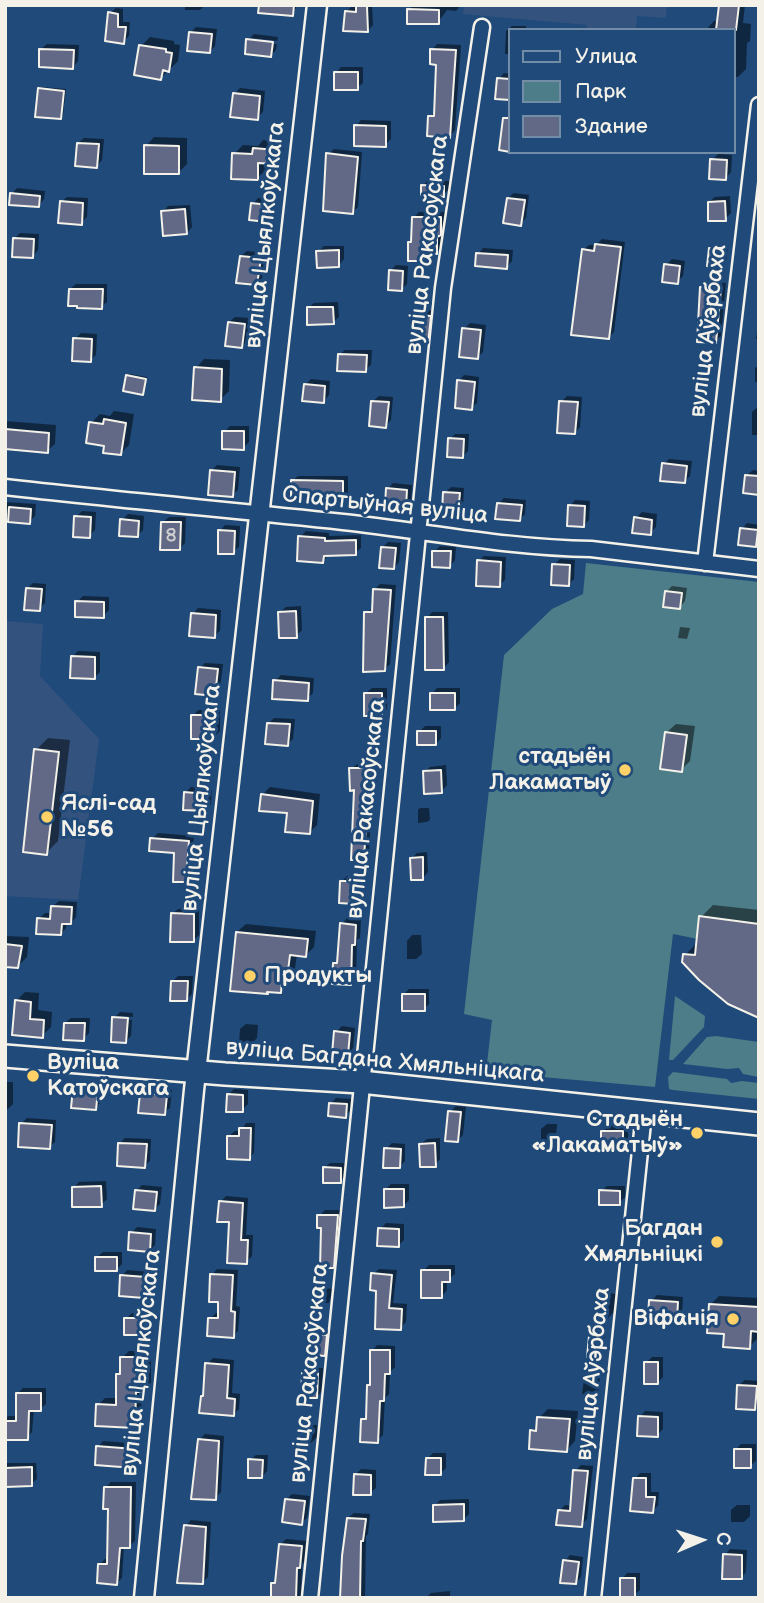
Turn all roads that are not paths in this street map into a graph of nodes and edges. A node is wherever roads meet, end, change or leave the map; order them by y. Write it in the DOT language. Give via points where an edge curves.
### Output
graph roads {
  1 [pos="317,5"];
  2 [pos="482,27"];
  3 [pos="759,105"];
  4 [pos="5,487"];
  5 [pos="259,514"];
  6 [pos="417,533"];
  7 [pos="705,563"];
  8 [pos="759,569"];
  9 [pos="5,1056"];
  10 [pos="196,1071"];
  11 [pos="362,1082"];
  12 [pos="644,1113"];
  13 [pos="759,1124"];
  14 [pos="144,1598"];
  15 [pos="310,1598"];
  16 [pos="593,1598"];
  1 -- 5 [label="street, вуліца Цыялкоўскага"];
  2 -- 6 [label="street, вуліца Ракасоўскага" via="443,288"];
  3 -- 7 [label="street, вуліца Аўэрбаха"];
  4 -- 5 [label="street, Спартыўная вуліца"];
  5 -- 6 [label="street, Спартыўная вуліца"];
  5 -- 10 [label="street, вуліца Цыялкоўскага"];
  6 -- 7 [label="street, Спартыўная вуліца"];
  6 -- 11 [label="street, вуліца Ракасоўскага"];
  7 -- 8 [label="street, Спартыўная вуліца"];
  9 -- 10 [label="main road, вуліца Багдана Хмяльніцкага"];
  10 -- 11 [label="main road, вуліца Багдана Хмяльніцкага"];
  10 -- 14 [label="street, вуліца Цыялкоўскага"];
  11 -- 12 [label="main road, вуліца Багдана Хмяльніцкага"];
  11 -- 15 [label="street, вуліца Ракасоўскага"];
  12 -- 13 [label="main road, вуліца Багдана Хмяльніцкага"];
  12 -- 16 [label="street, вуліца Аўэрбаха"];
}
